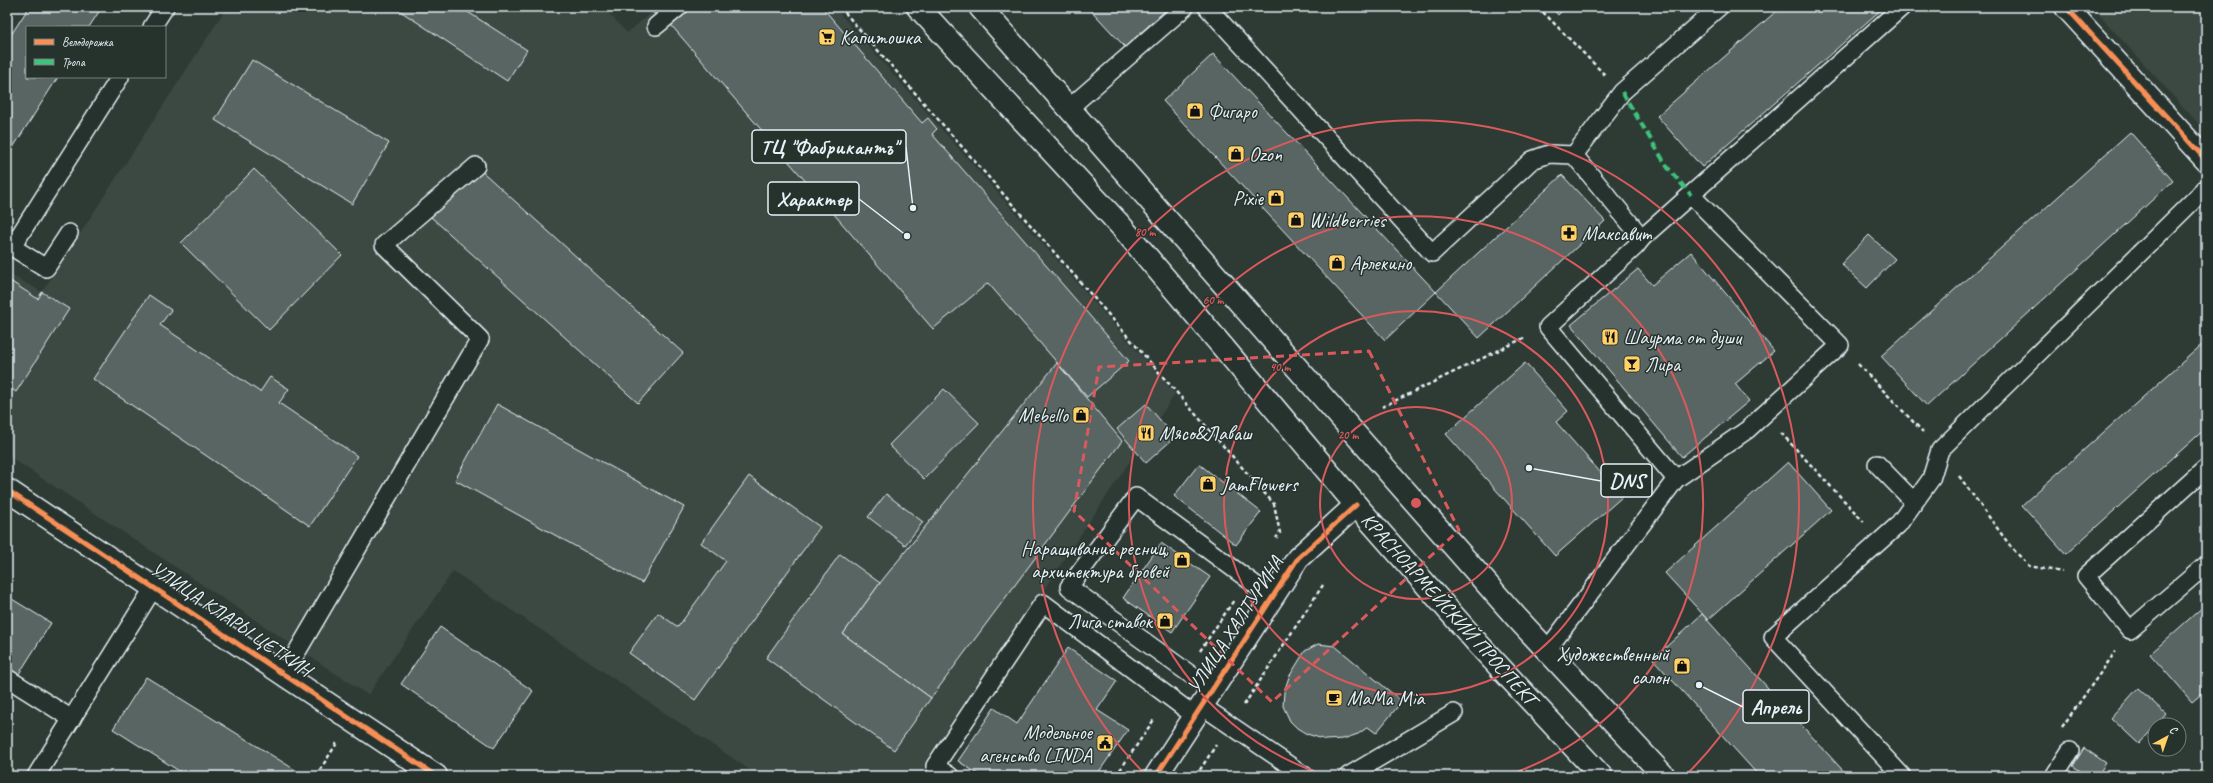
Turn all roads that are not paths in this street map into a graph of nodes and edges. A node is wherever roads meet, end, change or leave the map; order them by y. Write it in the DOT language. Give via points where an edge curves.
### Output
graph roads {
  1 [pos="165,7"];
  2 [pos="679,7"];
  3 [pos="918,7"];
  4 [pos="980,7"];
  5 [pos="1185,7"];
  6 [pos="1207,7"];
  7 [pos="1719,7"];
  8 [pos="1902,7"];
  9 [pos="2069,8"];
  10 [pos="153,26"];
  11 [pos="656,26"];
  12 [pos="119,78"];
  13 [pos="1069,108"];
  14 [pos="1574,155"];
  15 [pos="2206,160"];
  16 [pos="476,166"];
  17 [pos="2206,188"];
  18 [pos="1691,195"];
  19 [pos="69,232"];
  20 [pos="1642,238"];
  21 [pos="1877,464"];
  22 [pos="2206,468"];
  23 [pos="1676,479"];
  24 [pos="7,490"];
  25 [pos="1914,502"];
  26 [pos="1356,505"];
  27 [pos="2206,565"];
  28 [pos="154,587"];
  29 [pos="1272,597"];
  30 [pos="1547,650"];
  31 [pos="284,674"];
  32 [pos="7,678"];
  33 [pos="1203,704"];
  34 [pos="1454,713"];
  35 [pos="72,719"];
  36 [pos="2070,751"];
  37 [pos="36,776"];
  38 [pos="436,776"];
  39 [pos="950,776"];
  40 [pos="1156,776"];
  41 [pos="1306,776"];
  42 [pos="1348,776"];
  43 [pos="1601,776"];
  44 [pos="1664,776"];
  45 [pos="1902,776"];
  46 [pos="2054,776"];
  1 -- 10 [label="lane"];
  2 -- 11 [label="lane"];
  3 -- 26 [label="main road, КРАСНОАРМЕЙСКИЙ ПРОСПЕКТ" via="1121,226"];
  4 -- 13 [label="main road"];
  5 -- 13 [label="lane"];
  6 -- 14 [label="lane" via="1432,253 1532,160 1549,154"];
  7 -- 14 [label="lane" via="1622,92"];
  8 -- 18 [label="lane"];
  9 -- 15 [label="main road"];
  12 -- 19 [label="lane" via="12,247 46,268"];
  13 -- 30 [label="main road"];
  14 -- 20 [label="lane"];
  16 -- 31 [label="lane" via="384,246 480,339"];
  17 -- 25 [label="lane" via="1940,450 1931,479"];
  18 -- 20 [label="lane"];
  18 -- 23 [label="lane" via="1840,345 1747,430"];
  20 -- 23 [label="lane" via="1548,327"];
  21 -- 25 [label="lane"];
  22 -- 27 [label="lane" via="2086,576 2130,630"];
  23 -- 30 [label="lane"];
  24 -- 28 [label="main road, УЛИЦА КЛАРЫ ЦЕТКИН"];
  25 -- 45 [label="lane" via="1898,525 1882,541 1773,637"];
  26 -- 29 [label="main road, УЛИЦА ХАЛТУРИНА" via="1298,558"];
  26 -- 43 [label="main road, КРАСНОАРМЕЙСКИЙ ПРОСПЕКТ" via="1480,646"];
  28 -- 31 [label="main road, УЛИЦА КЛАРЫ ЦЕТКИН"];
  28 -- 35 [label="lane"];
  29 -- 33 [label="main road, УЛИЦА ХАЛТУРИНА"];
  29 -- 33 [label="lane" via="1136,497 1069,587"];
  30 -- 44 [label="main road"];
  31 -- 38 [label="main road, УЛИЦА КЛАРЫ ЦЕТКИН"];
  32 -- 35 [label="lane"];
  33 -- 39 [label="lane" via="1043,603 935,766"];
  33 -- 40 [label="main road, УЛИЦА ХАЛТУРИНА"];
  33 -- 41 [label="lane"];
  34 -- 42 [label="lane"];
  35 -- 37 [label="lane"];
  36 -- 46 [label="lane"];
}
